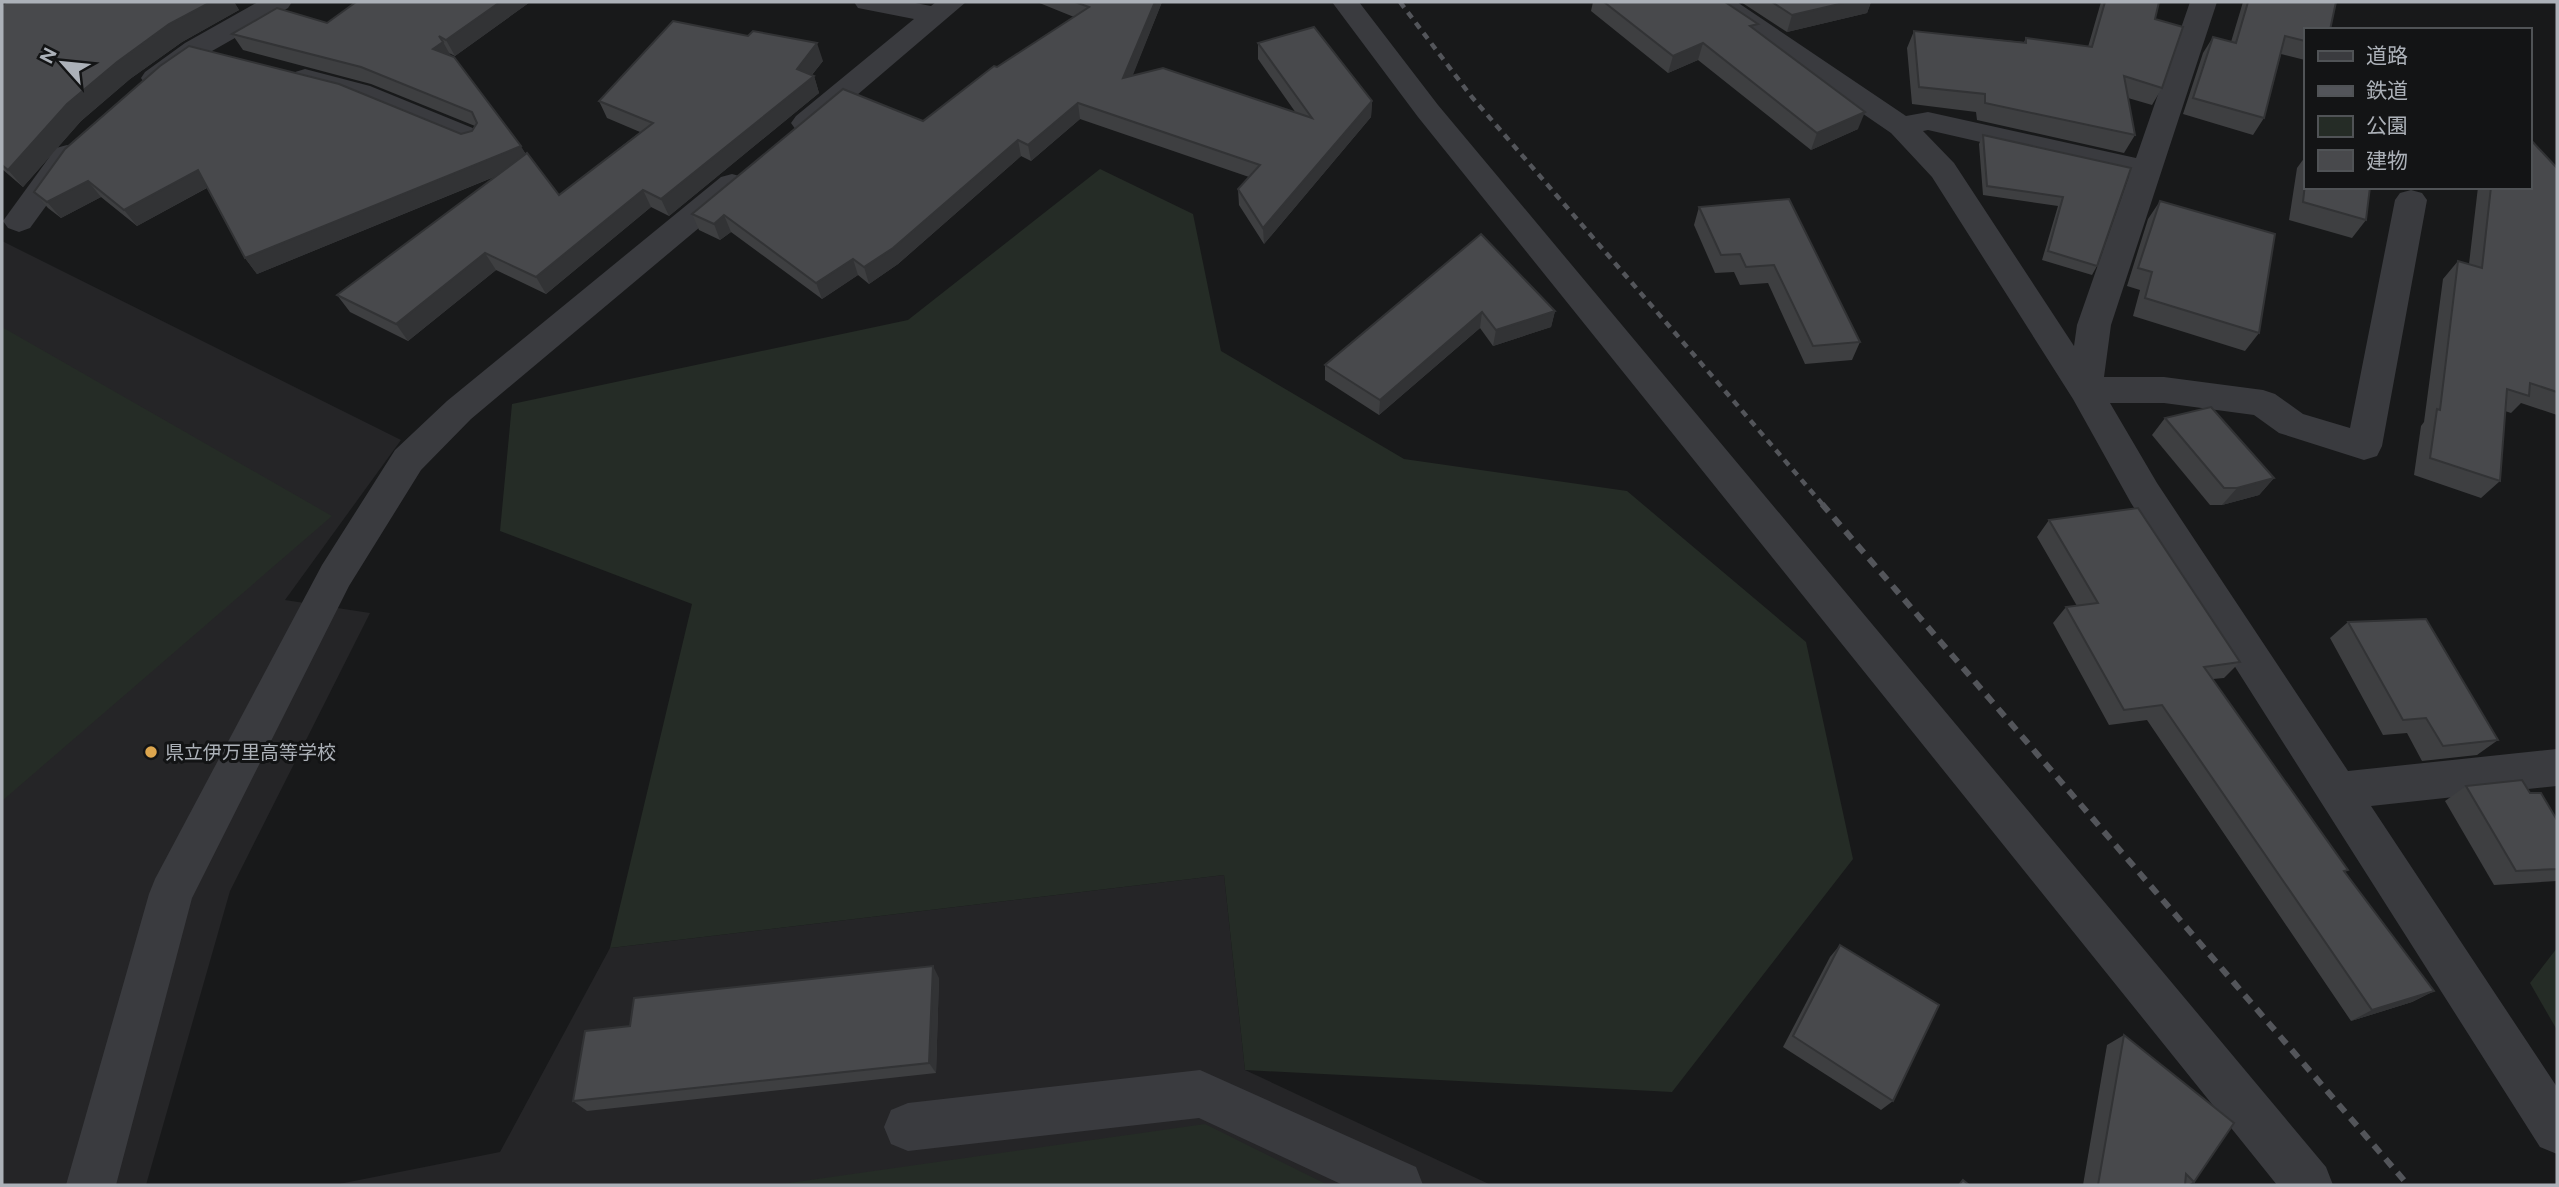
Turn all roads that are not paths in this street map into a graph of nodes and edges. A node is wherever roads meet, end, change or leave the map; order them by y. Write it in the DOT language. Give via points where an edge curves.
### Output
graph roads {
  1 [pos="278,2"];
  2 [pos="868,2"];
  3 [pos="1345,2"];
  4 [pos="2204,2"];
  5 [pos="1729,4"];
  6 [pos="944,8"];
  7 [pos="195,49"];
  8 [pos="233,59"];
  9 [pos="284,72"];
  10 [pos="139,92"];
  11 [pos="1901,126"];
  12 [pos="87,138"];
  13 [pos="469,138"];
  14 [pos="788,138"];
  15 [pos="756,164"];
  16 [pos="2147,170"];
  17 [pos="2411,200"];
  18 [pos="19,221"];
  19 [pos="2085,390"];
  20 [pos="2557,767"];
  21 [pos="2336,790"];
  22 [pos="908,1128"];
  23 [pos="2557,1130"];
  24 [pos="91,1185"];
  25 [pos="1398,1185"];
  26 [pos="2308,1185"];
  1 -- 7 [label="street"];
  2 -- 6 [label="street"];
  3 -- 26 [label="street" via="1428,111"];
  4 -- 16 [label="street"];
  5 -- 11 [label="street"];
  6 -- 14 [label="street"];
  7 -- 8 [label="street"];
  7 -- 10 [label="street"];
  9 -- 13 [label="street" via="360,92"];
  11 -- 16 [label="street" via="1928,121"];
  11 -- 19 [label="street" via="1944,170"];
  12 -- 18 [label="street" via="66,156"];
  15 -- 24 [label="street" via="470,401 408,460 335,576 172,894"];
  16 -- 19 [label="street" via="2094,325"];
  17 -- 19 [label="street" via="2364,446 2291,424 2263,403 2164,390"];
  19 -- 21 [label="street" via="2144,493"];
  20 -- 21 [label="street"];
  21 -- 23 [label="street"];
  22 -- 25 [label="street" via="1200,1094"];
}
